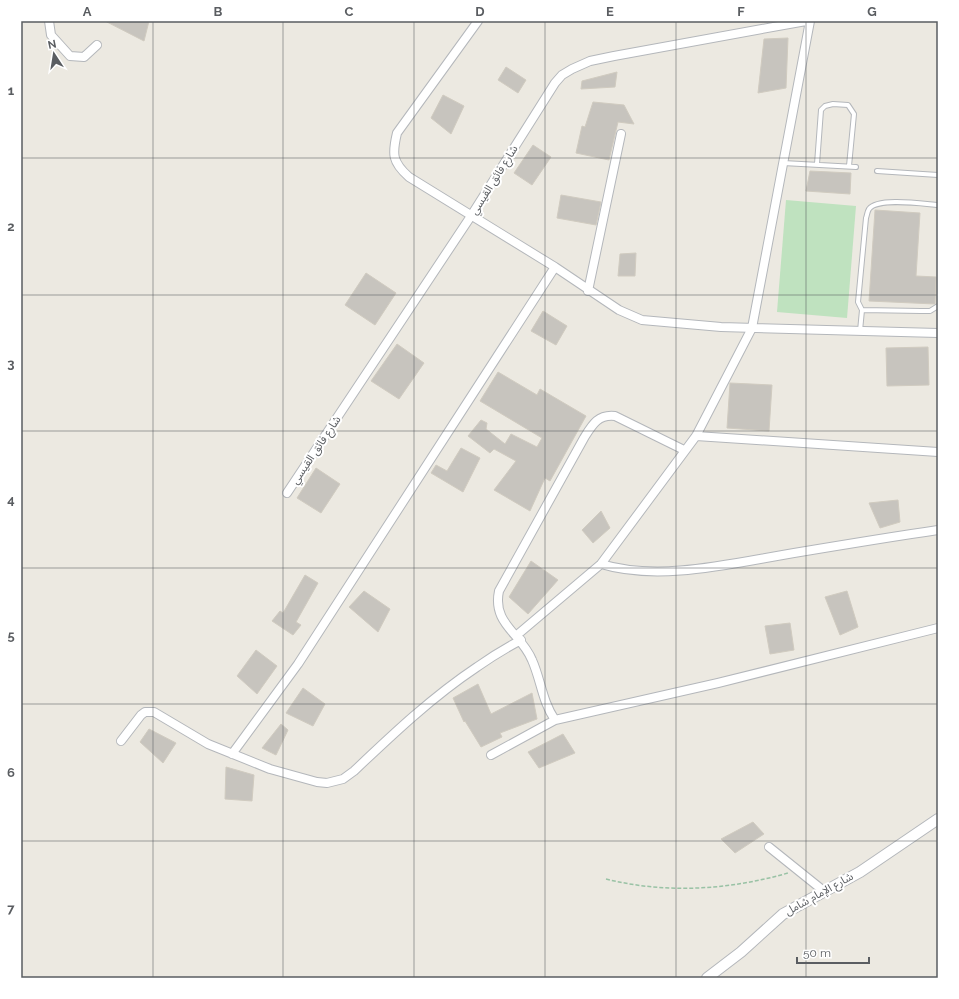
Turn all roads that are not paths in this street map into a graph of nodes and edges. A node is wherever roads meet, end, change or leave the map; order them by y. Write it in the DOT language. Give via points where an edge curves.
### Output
graph roads {
  1 [pos="49,21"];
  2 [pos="478,21"];
  3 [pos="806,21"];
  4 [pos="810,21"];
  5 [pos="97,45"];
  6 [pos="621,134"];
  7 [pos="783,163"];
  8 [pos="817,164"];
  9 [pos="849,166"];
  10 [pos="856,167"];
  11 [pos="877,171"];
  12 [pos="938,175"];
  13 [pos="938,205"];
  14 [pos="471,216"];
  15 [pos="555,267"];
  16 [pos="588,291"];
  17 [pos="938,306"];
  18 [pos="862,310"];
  19 [pos="752,328"];
  20 [pos="860,331"];
  21 [pos="938,333"];
  22 [pos="696,436"];
  23 [pos="684,450"];
  24 [pos="938,452"];
  25 [pos="287,494"];
  26 [pos="938,530"];
  27 [pos="601,564"];
  28 [pos="938,628"];
  29 [pos="519,637"];
  30 [pos="555,720"];
  31 [pos="121,741"];
  32 [pos="232,754"];
  33 [pos="492,755"];
  34 [pos="938,819"];
  35 [pos="769,848"];
  36 [pos="825,892"];
  37 [pos="708,978"];
  1 -- 5 [label="street" via="51,35 70,56 84,57"];
  2 -- 14 [label="street" via="397,133 393,155 398,167 409,176"];
  3 -- 14 [label="street, شارع فائق القيسي" via="614,56 572,68 555,83"];
  4 -- 7 [label="street"];
  6 -- 16 [label="street"];
  7 -- 8 [label="lane"];
  7 -- 19 [label="street"];
  8 -- 9 [label="lane"];
  8 -- 9 [label="lane" via="821,110 825,106 842,103 848,105 854,114"];
  9 -- 10 [label="lane"];
  11 -- 12 [label="lane"];
  13 -- 18 [label="lane" via="887,203 877,204 868,210 858,302"];
  14 -- 15 [label="street"];
  14 -- 25 [label="street, شارع فائق القيسي"];
  15 -- 16 [label="street"];
  15 -- 32 [label="street" via="298,664"];
  16 -- 19 [label="street" via="642,320 668,324"];
  17 -- 18 [label="lane" via="930,311"];
  18 -- 20 [label="lane"];
  19 -- 20 [label="street"];
  19 -- 22 [label="street"];
  20 -- 21 [label="street"];
  22 -- 23 [label="street"];
  22 -- 24 [label="street"];
  23 -- 27 [label="street"];
  23 -- 29 [label="street" via="615,416 601,417 591,425 499,592 498,610 504,623"];
  26 -- 27 [label="street" via="732,564 675,570 636,571"];
  27 -- 29 [label="street"];
  28 -- 30 [label="street" via="718,683"];
  29 -- 30 [label="street" via="532,658 545,704"];
  29 -- 32 [label="street" via="426,705 343,779 327,783 317,782 270,769"];
  30 -- 33 [label="street"];
  31 -- 32 [label="street" via="140,715 154,712 208,744"];
  34 -- 36 [label="street, شارع الإمام شامل" via="860,872"];
  35 -- 36 [label="street"];
  36 -- 37 [label="street, شارع الإمام شامل" via="783,914"];
}
